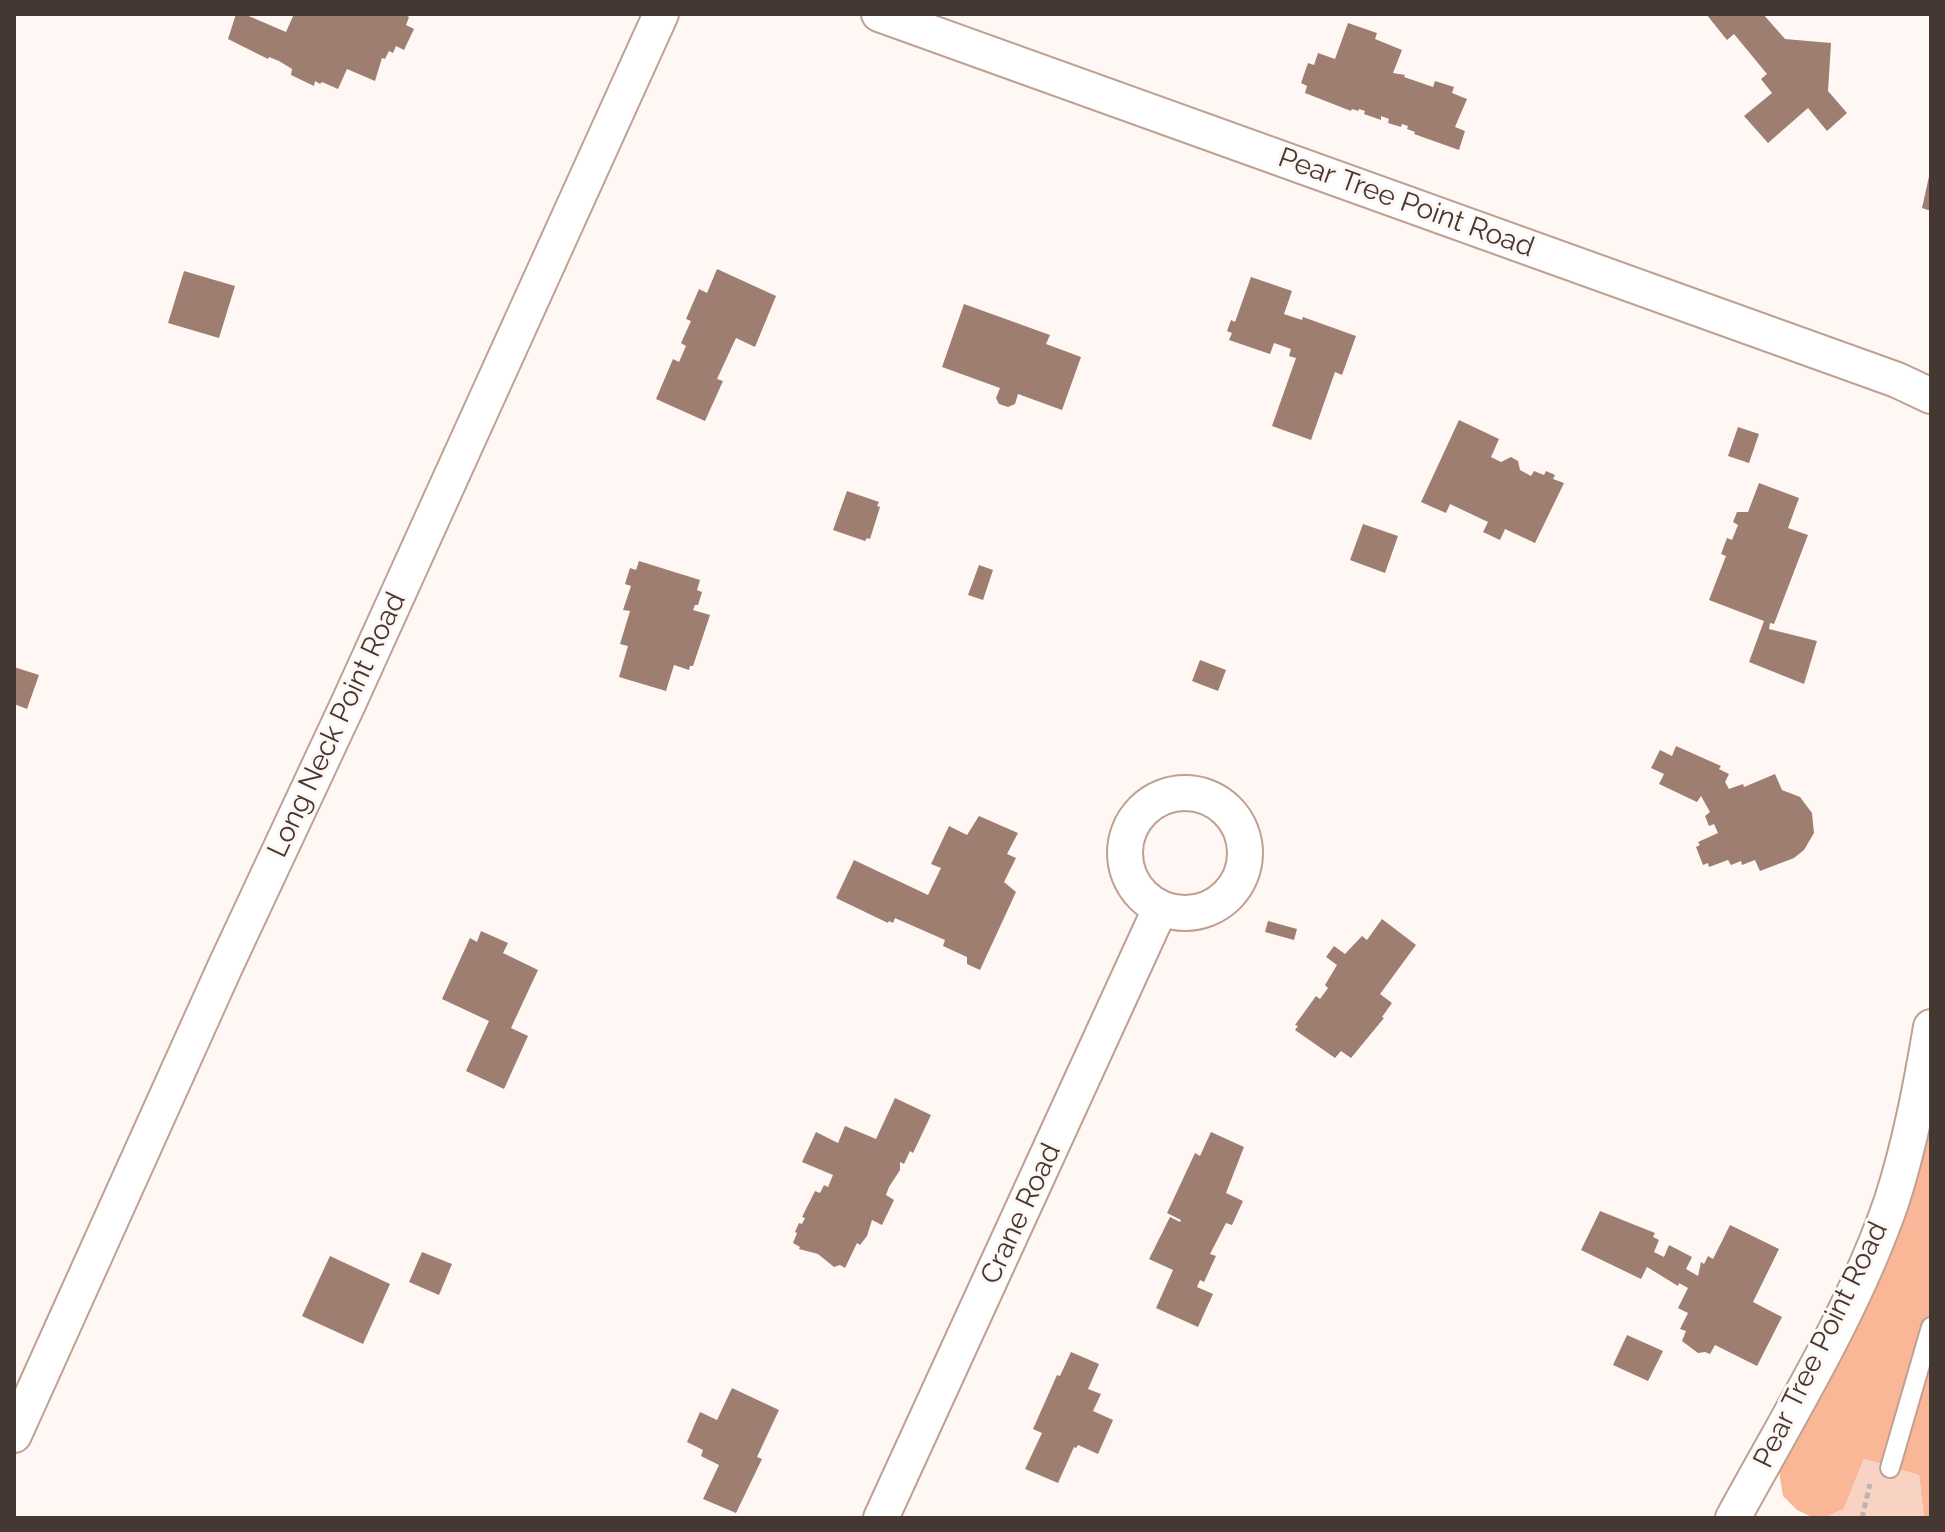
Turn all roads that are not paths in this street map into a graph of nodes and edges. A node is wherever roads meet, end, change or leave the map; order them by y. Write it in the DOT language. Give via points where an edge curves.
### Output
graph roads {
  1 [pos="661,14"];
  2 [pos="879,14"];
  3 [pos="1931,396"];
  4 [pos="1160,909"];
  5 [pos="1931,1027"];
  6 [pos="1927,1098"];
  7 [pos="1931,1327"];
  8 [pos="14,1435"];
  9 [pos="1890,1468"];
  10 [pos="881,1518"];
  11 [pos="1733,1518"];
  1 -- 8 [label="street, Long Neck Point Road"];
  2 -- 3 [label="street, Pear Tree Point Road"];
  4 -- 10 [label="street, Crane Road"];
  5 -- 6 [label="street, Pear Tree Point Road"];
  6 -- 11 [label="street, Pear Tree Point Road" via="1866,1263"];
  7 -- 9 [label="lane"];
}
